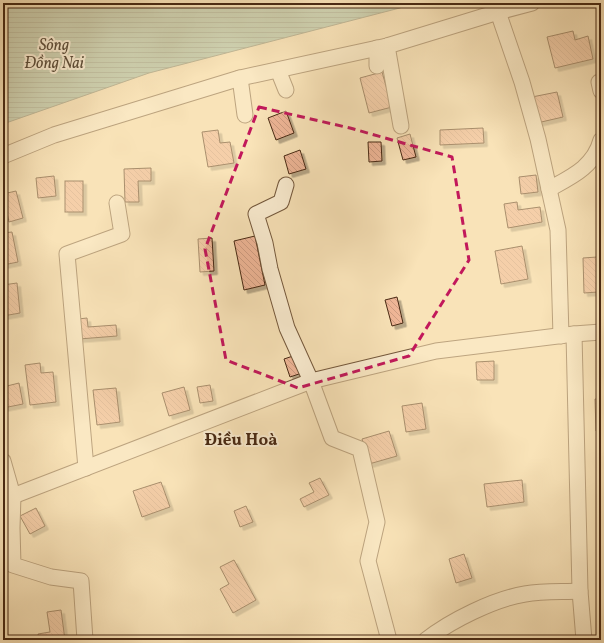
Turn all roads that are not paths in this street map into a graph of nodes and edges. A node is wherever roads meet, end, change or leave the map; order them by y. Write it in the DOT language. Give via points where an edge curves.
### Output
graph roads {
  1 [pos="532,3"];
  2 [pos="498,12"];
  3 [pos="382,47"];
  4 [pos="377,66"];
  5 [pos="278,70"];
  6 [pos="240,78"];
  7 [pos="286,90"];
  8 [pos="245,115"];
  9 [pos="401,126"];
  10 [pos="601,140"];
  11 [pos="3,156"];
  12 [pos="286,185"];
  13 [pos="549,189"];
  14 [pos="117,203"];
  15 [pos="601,332"];
  16 [pos="568,335"];
  17 [pos="311,380"];
  18 [pos="3,461"];
  19 [pos="86,468"];
  20 [pos="8,498"];
  21 [pos="580,591"];
  22 [pos="85,640"];
  23 [pos="389,640"];
  24 [pos="426,640"];
  25 [pos="584,640"];
  1 -- 2 [label="street"];
  2 -- 3 [label="street"];
  2 -- 13 [label="street" via="522,82"];
  3 -- 4 [label="street"];
  3 -- 5 [label="street"];
  3 -- 9 [label="street"];
  5 -- 6 [label="street"];
  5 -- 7 [label="street"];
  6 -- 8 [label="street"];
  6 -- 11 [label="street" via="54,135"];
  10 -- 13 [label="street" via="598,151 586,166"];
  12 -- 17 [label="street" via="281,202 256,214 288,328"];
  13 -- 16 [label="street" via="558,230"];
  14 -- 19 [label="street" via="122,234 67,254"];
  15 -- 16 [label="street"];
  16 -- 17 [label="street" via="436,351"];
  16 -- 21 [label="street"];
  17 -- 19 [label="street"];
  17 -- 23 [label="street" via="332,438 360,449 377,522 368,561"];
  18 -- 20 [label="street"];
  19 -- 20 [label="street"];
  20 -- 22 [label="street" via="13,565 51,577 81,581"];
  21 -- 24 [label="street" via="525,594 486,605"];
  21 -- 25 [label="street"];
}
